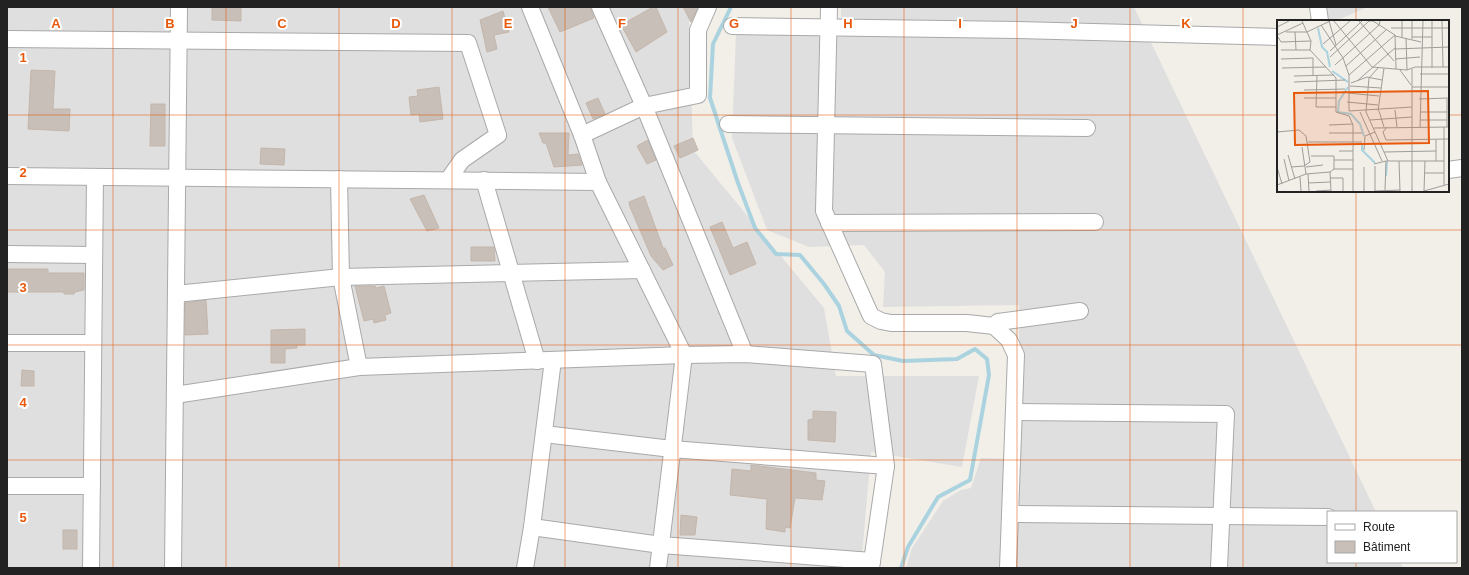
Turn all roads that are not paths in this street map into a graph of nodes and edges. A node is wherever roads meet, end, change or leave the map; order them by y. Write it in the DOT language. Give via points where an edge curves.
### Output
graph roads {
  1 [pos="178,7"];
  2 [pos="530,7"];
  3 [pos="600,7"];
  4 [pos="708,7"];
  5 [pos="829,7"];
  6 [pos="1318,7"];
  7 [pos="1320,20"];
  8 [pos="732,26"];
  9 [pos="828,28"];
  10 [pos="1277,37"];
  11 [pos="7,39"];
  12 [pos="178,40"];
  13 [pos="644,106"];
  14 [pos="728,124"];
  15 [pos="826,125"];
  16 [pos="1087,128"];
  17 [pos="582,135"];
  18 [pos="1462,168"];
  19 [pos="1449,170"];
  20 [pos="7,176"];
  21 [pos="95,177"];
  22 [pos="177,178"];
  23 [pos="339,179"];
  24 [pos="448,180"];
  25 [pos="484,180"];
  26 [pos="598,182"];
  27 [pos="1095,222"];
  28 [pos="829,223"];
  29 [pos="7,254"];
  30 [pos="94,255"];
  31 [pos="642,270"];
  32 [pos="511,273"];
  33 [pos="341,277"];
  34 [pos="176,294"];
  35 [pos="1080,311"];
  36 [pos="994,326"];
  37 [pos="7,342"];
  38 [pos="93,343"];
  39 [pos="745,354"];
  40 [pos="684,355"];
  41 [pos="553,360"];
  42 [pos="536,361"];
  43 [pos="359,367"];
  44 [pos="175,395"];
  45 [pos="1014,412"];
  46 [pos="544,434"];
  47 [pos="672,449"];
  48 [pos="886,466"];
  49 [pos="7,486"];
  50 [pos="92,486"];
  51 [pos="1010,514"];
  52 [pos="1221,516"];
  53 [pos="1327,517"];
  54 [pos="532,527"];
  55 [pos="661,545"];
  56 [pos="871,565"];
  57 [pos="91,568"];
  58 [pos="173,568"];
  59 [pos="526,568"];
  60 [pos="658,568"];
  61 [pos="1008,568"];
  62 [pos="1219,568"];
  1 -- 12 [label="street"];
  2 -- 17 [label="street"];
  3 -- 13 [label="street"];
  4 -- 13 [label="street" via="698,30 698,95"];
  5 -- 9 [label="street"];
  6 -- 7 [label="street"];
  8 -- 9 [label="street"];
  9 -- 10 [label="street"];
  9 -- 15 [label="street"];
  11 -- 12 [label="street"];
  12 -- 22 [label="street"];
  12 -- 24 [label="street" via="468,43 498,136 462,160"];
  13 -- 17 [label="street"];
  13 -- 39 [label="street"];
  14 -- 15 [label="street"];
  15 -- 16 [label="street"];
  15 -- 28 [label="street" via="824,211"];
  17 -- 26 [label="street"];
  18 -- 19 [label="street"];
  20 -- 21 [label="street"];
  21 -- 22 [label="street"];
  21 -- 30 [label="street"];
  22 -- 23 [label="street"];
  22 -- 34 [label="street"];
  23 -- 24 [label="street"];
  23 -- 33 [label="street"];
  24 -- 25 [label="street"];
  25 -- 26 [label="street"];
  25 -- 32 [label="street"];
  26 -- 31 [label="street"];
  27 -- 28 [label="street"];
  28 -- 36 [label="street" via="871,316 891,323 967,323"];
  29 -- 30 [label="street"];
  30 -- 38 [label="street"];
  31 -- 32 [label="street"];
  31 -- 40 [label="street"];
  32 -- 33 [label="street"];
  32 -- 42 [label="street"];
  33 -- 34 [label="street"];
  33 -- 43 [label="street"];
  34 -- 44 [label="street"];
  35 -- 36 [label="street" via="998,322"];
  36 -- 45 [label="street" via="1009,340 1016,355"];
  37 -- 38 [label="street"];
  38 -- 50 [label="street"];
  39 -- 40 [label="street"];
  39 -- 48 [label="street" via="873,364"];
  40 -- 41 [label="street"];
  40 -- 47 [label="street"];
  41 -- 42 [label="street"];
  41 -- 46 [label="street"];
  42 -- 43 [label="street"];
  43 -- 44 [label="street"];
  44 -- 58 [label="street"];
  45 -- 51 [label="street"];
  45 -- 52 [label="street" via="1226,414"];
  46 -- 47 [label="street"];
  46 -- 54 [label="street"];
  47 -- 48 [label="street"];
  47 -- 55 [label="street"];
  48 -- 56 [label="street"];
  49 -- 50 [label="street"];
  50 -- 57 [label="street"];
  51 -- 52 [label="street"];
  51 -- 61 [label="street"];
  52 -- 53 [label="street"];
  52 -- 62 [label="street"];
  54 -- 55 [label="street"];
  54 -- 59 [label="street"];
  55 -- 56 [label="street"];
  55 -- 60 [label="street"];
}
